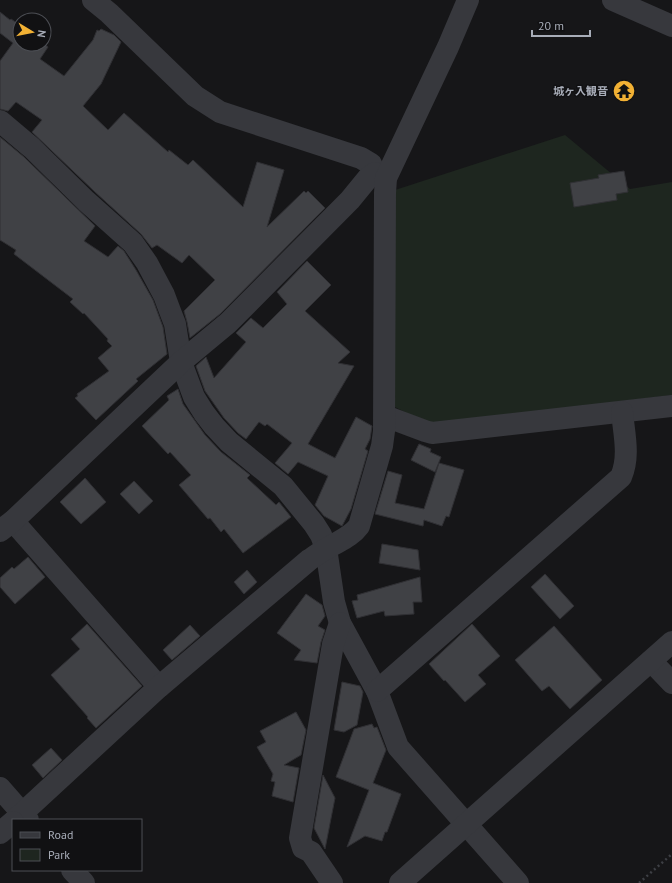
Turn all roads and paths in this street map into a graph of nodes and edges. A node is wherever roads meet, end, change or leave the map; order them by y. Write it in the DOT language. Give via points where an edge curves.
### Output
graph roads {
  1 [pos="93,0"];
  2 [pos="468,0"];
  3 [pos="613,0"];
  4 [pos="672,26"];
  5 [pos="0,121"];
  6 [pos="381,175"];
  7 [pos="181,362"];
  8 [pos="672,406"];
  9 [pos="622,412"];
  10 [pos="385,416"];
  11 [pos="7,526"];
  12 [pos="326,548"];
  13 [pos="340,623"];
  14 [pos="672,642"];
  15 [pos="651,661"];
  16 [pos="672,683"];
  17 [pos="159,686"];
  18 [pos="377,691"];
  19 [pos="0,788"];
  20 [pos="20,819"];
  21 [pos="466,824"];
  22 [pos="12,825"];
  23 [pos="0,833"];
  24 [pos="672,854"];
  25 [pos="73,871"];
  26 [pos="84,883"];
  27 [pos="332,883"];
  28 [pos="400,883"];
  29 [pos="518,883"];
  30 [pos="639,883"];
  1 -- 6 [label="street" via="110,13 195,96 220,112 361,158"];
  2 -- 6 [label="street" via="448,47"];
  3 -- 4 [label="street"];
  5 -- 7 [label="street" via="133,243 147,263 168,306 175,324"];
  6 -- 7 [label="street" via="368,178 350,200 228,323"];
  6 -- 10 [label="street" via="385,192"];
  7 -- 11 [label="street"];
  7 -- 12 [label="street" via="194,397 214,426 286,490 314,524"];
  8 -- 9 [label="street"];
  9 -- 10 [label="street" via="432,433"];
  9 -- 18 [label="street" via="627,455 626,467 621,477"];
  10 -- 12 [label="street" via="382,446 359,526 347,537"];
  11 -- 17 [label="street"];
  12 -- 13 [label="street" via="334,602"];
  12 -- 17 [label="street"];
  13 -- 18 [label="street"];
  13 -- 27 [label="street" via="333,644 300,838 303,848 311,852"];
  14 -- 15 [label="street"];
  15 -- 16 [label="street"];
  15 -- 21 [label="street"];
  17 -- 20 [label="street"];
  18 -- 21 [label="street" via="398,747"];
  19 -- 20 [label="street"];
  21 -- 28 [label="street"];
  21 -- 29 [label="street"];
  22 -- 23 [label="street"];
  24 -- 30 [label="path"];
  25 -- 26 [label="street"];
}
